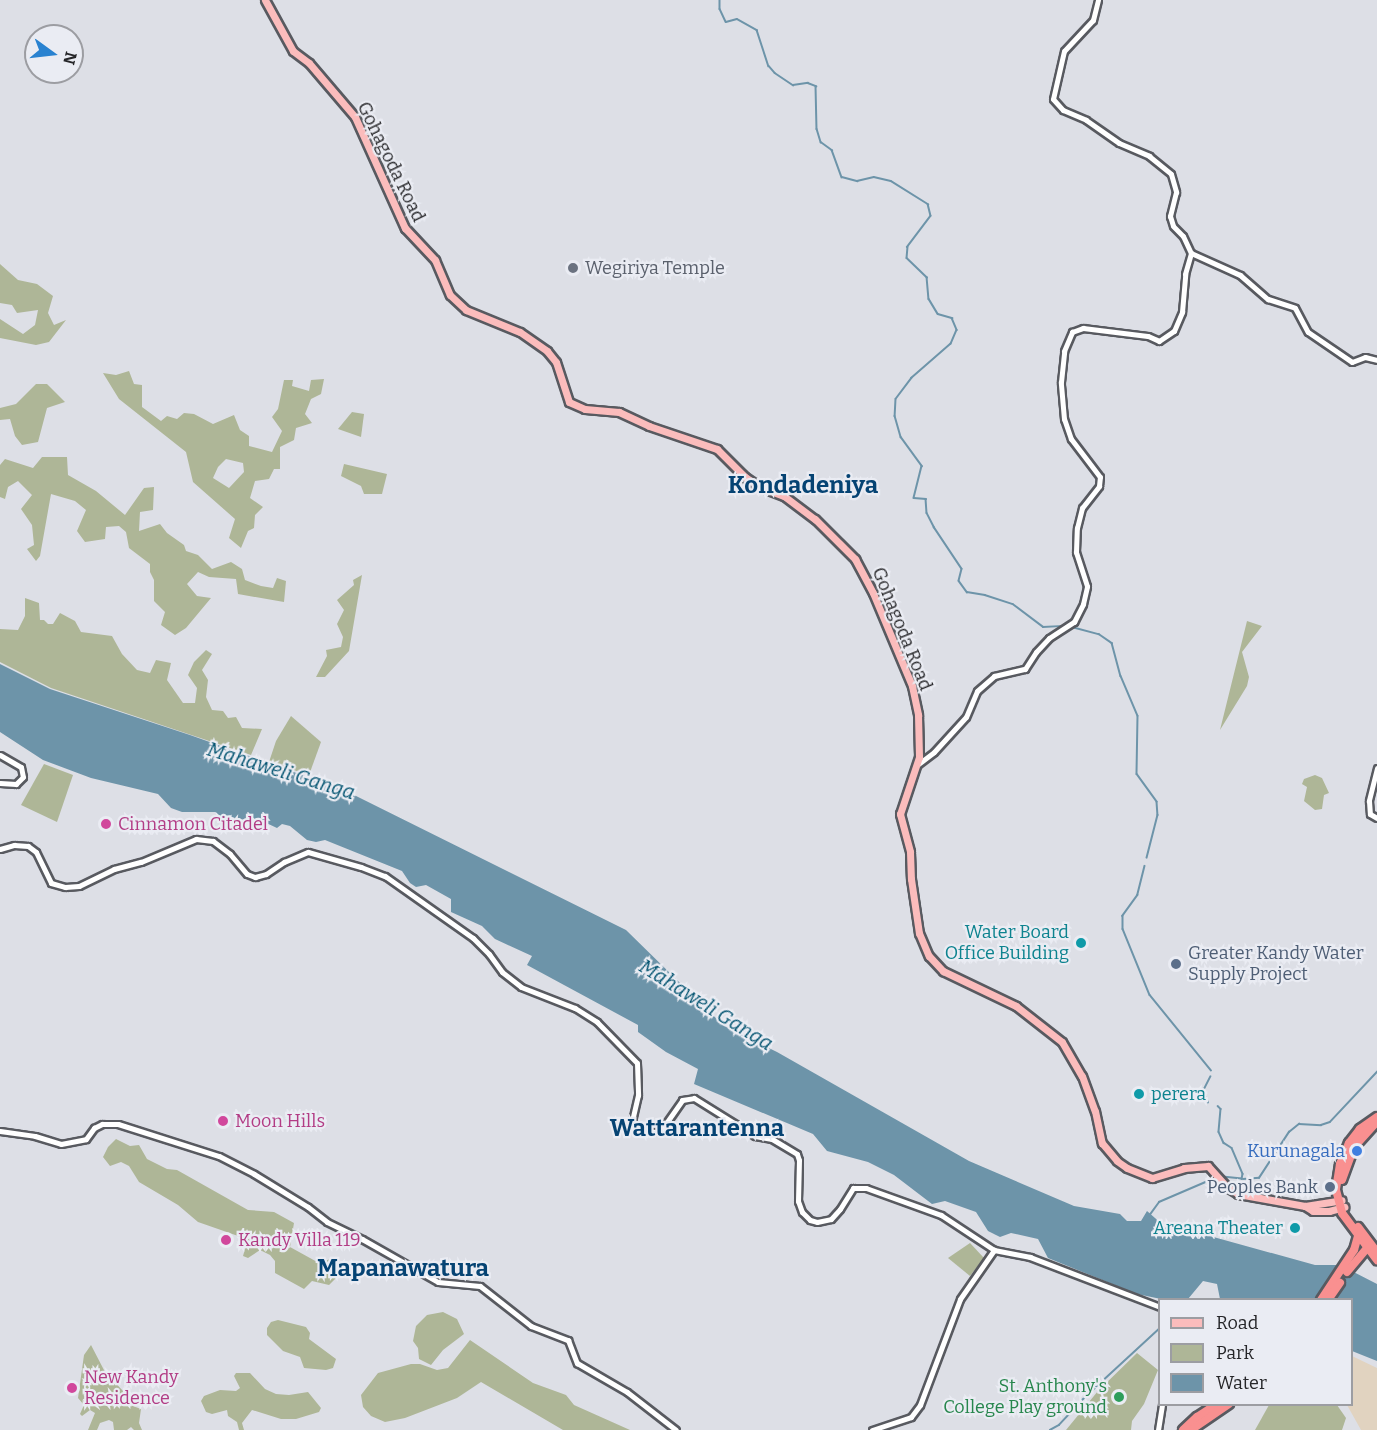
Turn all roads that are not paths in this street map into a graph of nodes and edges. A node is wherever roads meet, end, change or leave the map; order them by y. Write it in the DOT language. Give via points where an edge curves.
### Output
graph roads {
  1 [pos="265,0"];
  2 [pos="1098,0"];
  3 [pos="1191,253"];
  4 [pos="1377,360"];
  5 [pos="0,755"];
  6 [pos="917,766"];
  7 [pos="1377,768"];
  8 [pos="0,783"];
  9 [pos="1377,818"];
  10 [pos="0,849"];
  11 [pos="1377,1117"];
  12 [pos="1377,1124"];
  13 [pos="0,1131"];
  14 [pos="1341,1204"];
  15 [pos="1358,1236"];
  16 [pos="1367,1244"];
  17 [pos="994,1250"];
  18 [pos="1377,1252"];
  19 [pos="1357,1253"];
  20 [pos="1377,1261"];
  21 [pos="1350,1263"];
  22 [pos="1322,1298"];
  23 [pos="1329,1298"];
  24 [pos="1158,1307"];
  25 [pos="1162,1406"];
  26 [pos="1214,1406"];
  27 [pos="1226,1406"];
  28 [pos="676,1430"];
  29 [pos="872,1430"];
  30 [pos="1158,1430"];
  31 [pos="1183,1430"];
  32 [pos="1191,1430"];
  1 -- 6 [label="main road, Gohagoda Road" via="293,51 309,63 355,117 405,228 432,256 450,296 466,310 520,332 547,351 556,362 569,402 585,409 619,412 717,449 745,477 784,496 814,519 855,559 912,686 921,730"];
  2 -- 3 [label="street" via="1093,20 1064,51 1053,99 1063,110 1149,156 1171,174 1176,192 1170,216"];
  3 -- 4 [label="street" via="1240,275 1268,299 1295,308 1308,332 1352,362 1365,357"];
  3 -- 6 [label="street" via="1182,312 1174,331 1160,341 1083,328 1072,332 1064,351 1064,419 1071,439 1100,477 1099,486 1082,508 1077,528 1076,552 1088,586 1074,622 1049,638 1026,669 994,676 977,691 966,717"];
  5 -- 8 [label="street" via="21,767 23,777 16,784"];
  6 -- 14 [label="main road, Gohagoda Road" via="900,814 909,843 919,933 929,956 950,974 1016,1006 1062,1042 1082,1076 1102,1143 1117,1161 1147,1178 1200,1165 1215,1171 1238,1194 1318,1211"];
  7 -- 9 [label="street" via="1369,801 1370,814"];
  10 -- 17 [label="street" via="14,844 28,846 36,852 51,883 65,887 79,886 196,839 213,841 255,877 308,852 385,876 473,938 502,972 521,987 575,1008 597,1022 637,1063 638,1095 632,1122 642,1131 662,1129 682,1100 694,1098 755,1136 772,1139 797,1154 798,1201 810,1220 831,1218 852,1188 866,1188 941,1215"];
  11 -- 14 [label="highway" via="1356,1133 1342,1156 1337,1179"];
  12 -- 14 [label="highway" via="1360,1137 1351,1152 1342,1181"];
  13 -- 28 [label="street" via="61,1144 86,1139 102,1124 118,1124 219,1156 327,1222 438,1282 480,1286 531,1326 568,1340 577,1363 627,1392"];
  14 -- 15 [label="highway"];
  14 -- 16 [label="highway"];
  15 -- 16 [label="highway"];
  15 -- 19 [label="highway"];
  16 -- 18 [label="highway"];
  16 -- 19 [label="highway"];
  16 -- 20 [label="highway"];
  17 -- 24 [label="street" via="1030,1257"];
  17 -- 29 [label="street" via="960,1299 921,1405 911,1417"];
  19 -- 20 [label="highway"];
  19 -- 21 [label="highway"];
  21 -- 22 [label="highway"];
  21 -- 23 [label="highway"];
  25 -- 30 [label="street"];
  26 -- 31 [label="highway"];
  27 -- 32 [label="highway"];
}
